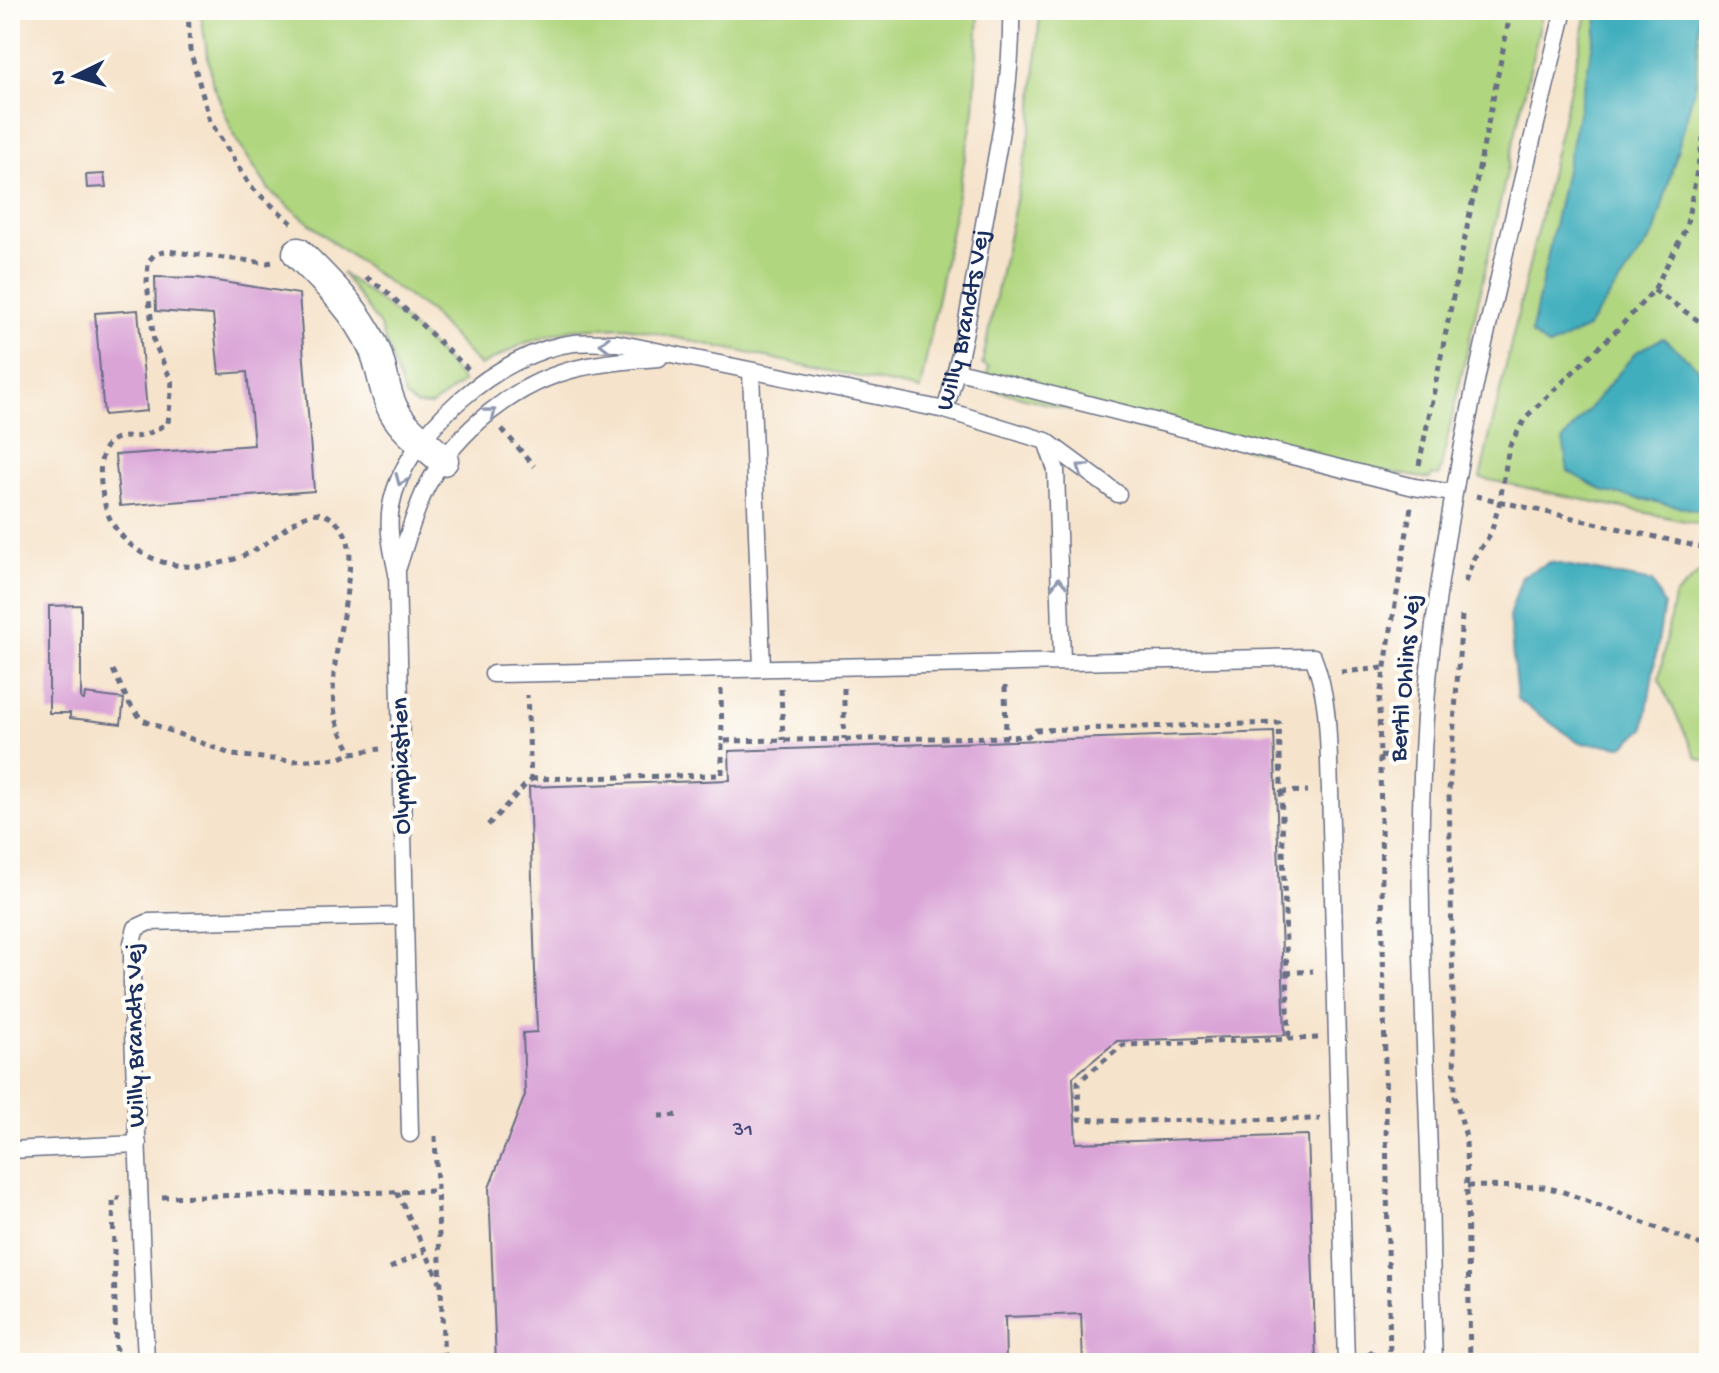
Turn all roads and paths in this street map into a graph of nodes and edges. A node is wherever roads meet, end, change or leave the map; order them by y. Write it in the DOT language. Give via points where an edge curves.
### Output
graph roads {
  1 [pos="188,10"];
  2 [pos="1011,10"];
  3 [pos="1564,10"];
  4 [pos="1709,108"];
  5 [pos="300,242"];
  6 [pos="362,274"];
  7 [pos="1654,290"];
  8 [pos="1709,328"];
  9 [pos="681,357"];
  10 [pos="751,371"];
  11 [pos="958,371"];
  12 [pos="480,384"];
  13 [pos="498,407"];
  14 [pos="945,410"];
  15 [pos="502,429"];
  16 [pos="491,437"];
  17 [pos="1046,441"];
  18 [pos="433,450"];
  19 [pos="534,466"];
  20 [pos="1453,493"];
  21 [pos="1118,494"];
  22 [pos="1500,501"];
  23 [pos="1709,549"];
  24 [pos="397,573"];
  25 [pos="1464,586"];
  26 [pos="1463,602"];
  27 [pos="1062,661"];
  28 [pos="762,668"];
  29 [pos="1384,668"];
  30 [pos="113,670"];
  31 [pos="493,674"];
  32 [pos="1320,674"];
  33 [pos="1005,687"];
  34 [pos="844,693"];
  35 [pos="781,694"];
  36 [pos="527,699"];
  37 [pos="721,699"];
  38 [pos="1006,737"];
  39 [pos="844,739"];
  40 [pos="783,740"];
  41 [pos="722,741"];
  42 [pos="401,747"];
  43 [pos="352,753"];
  44 [pos="531,779"];
  45 [pos="1318,790"];
  46 [pos="1281,792"];
  47 [pos="488,825"];
  48 [pos="404,916"];
  49 [pos="1318,971"];
  50 [pos="1286,973"];
  51 [pos="1320,1038"];
  52 [pos="1289,1039"];
  53 [pos="683,1115"];
  54 [pos="659,1116"];
  55 [pos="1341,1118"];
  56 [pos="435,1124"];
  57 [pos="410,1134"];
  58 [pos="138,1144"];
  59 [pos="10,1150"];
  60 [pos="1467,1186"];
  61 [pos="1388,1188"];
  62 [pos="436,1191"];
  63 [pos="397,1192"];
  64 [pos="141,1197"];
  65 [pos="1709,1248"];
  66 [pos="425,1251"];
  67 [pos="390,1268"];
  68 [pos="442,1286"];
  69 [pos="116,1363"];
  70 [pos="146,1363"];
  71 [pos="444,1363"];
  72 [pos="1346,1363"];
  73 [pos="1390,1363"];
  74 [pos="1434,1363"];
  75 [pos="1470,1363"];
  1 -- 5 [label="path" via="190,50 210,121 251,187"];
  2 -- 11 [label="lane, Willy Brandts Vej" via="1012,47 1001,129"];
  3 -- 20 [label="lane, Bertil Ohlins Vej"];
  4 -- 7 [label="path" via="1686,228"];
  5 -- 18 [label="street" via="373,346 400,420"];
  5 -- 43 [label="path" via="267,263 166,251 154,255 148,262 147,283 154,342 172,382 168,423 108,443 101,472 113,525 135,551 168,565 222,563 310,515 334,519 345,534 350,564 334,696 340,732"];
  6 -- 12 [label="path" via="441,341"];
  7 -- 8 [label="path"];
  7 -- 22 [label="path" via="1527,416 1509,447"];
  9 -- 10 [label="lane, Willy Brandts Vej"];
  9 -- 12 [label="lane, Willy Brandts Vej, one-way" via="617,343 573,343 542,351"];
  9 -- 13 [label="lane, Willy Brandts Vej" via="577,368 524,389"];
  10 -- 14 [label="lane, Willy Brandts Vej"];
  10 -- 28 [label="lane"];
  11 -- 14 [label="lane, Willy Brandts Vej"];
  11 -- 20 [label="lane"];
  12 -- 18 [label="lane, Willy Brandts Vej" via="449,410"];
  13 -- 15 [label="path" via="507,420"];
  18 -- 13 [label="lane, Willy Brandts Vej, one-way" via="469,431"];
  14 -- 17 [label="lane"];
  15 -- 16 [label="path"];
  15 -- 19 [label="path"];
  21 -- 17 [label="lane, one-way"];
  27 -- 17 [label="lane, one-way" via="1056,470"];
  18 -- 24 [label="lane, Willy Brandts Vej"];
  18 -- 24 [label="lane, Willy Brandts Vej, one-way" via="403,472 391,504 388,530"];
  20 -- 22 [label="path"];
  20 -- 74 [label="lane, Bertil Ohlins Vej" via="1429,671 1420,816"];
  22 -- 23 [label="path"];
  22 -- 25 [label="path" via="1491,533"];
  24 -- 42 [label="lane, Willy Brandts Vej"];
  26 -- 60 [label="path" via="1449,791 1455,1097 1466,1137"];
  27 -- 28 [label="lane"];
  27 -- 32 [label="lane" via="1313,657"];
  28 -- 31 [label="lane"];
  29 -- 32 [label="path"];
  30 -- 43 [label="path" via="142,720 233,755 307,761"];
  32 -- 55 [label="lane" via="1330,790"];
  33 -- 38 [label="path"];
  34 -- 39 [label="path"];
  35 -- 40 [label="path"];
  36 -- 44 [label="path"];
  37 -- 41 [label="path"];
  38 -- 39 [label="path"];
  38 -- 46 [label="path" via="1028,736 1036,730 1279,723"];
  39 -- 40 [label="path"];
  40 -- 41 [label="path"];
  41 -- 44 [label="path" via="722,775"];
  42 -- 43 [label="path"];
  42 -- 48 [label="lane, Willy Brandts Vej"];
  44 -- 47 [label="path"];
  45 -- 46 [label="path"];
  46 -- 50 [label="path"];
  48 -- 57 [label="lane, Willy Brandts Vej"];
  48 -- 58 [label="lane, Willy Brandts Vej" via="149,922 136,928 132,1007"];
  49 -- 50 [label="path"];
  50 -- 52 [label="path"];
  51 -- 52 [label="path"];
  52 -- 55 [label="path" via="1123,1045 1078,1082 1079,1119"];
  53 -- 54 [label="path"];
  55 -- 72 [label="lane"];
  56 -- 62 [label="path"];
  58 -- 59 [label="lane"];
  58 -- 64 [label="lane, Willy Brandts Vej"];
  60 -- 65 [label="path" via="1561,1191"];
  60 -- 75 [label="path"];
  61 -- 73 [label="path"];
  62 -- 63 [label="path"];
  62 -- 68 [label="path"];
  63 -- 64 [label="path"];
  63 -- 66 [label="path"];
  64 -- 69 [label="path" via="113,1198"];
  64 -- 70 [label="lane, Willy Brandts Vej"];
  66 -- 67 [label="path"];
  66 -- 68 [label="path"];
  68 -- 71 [label="path"];
}
